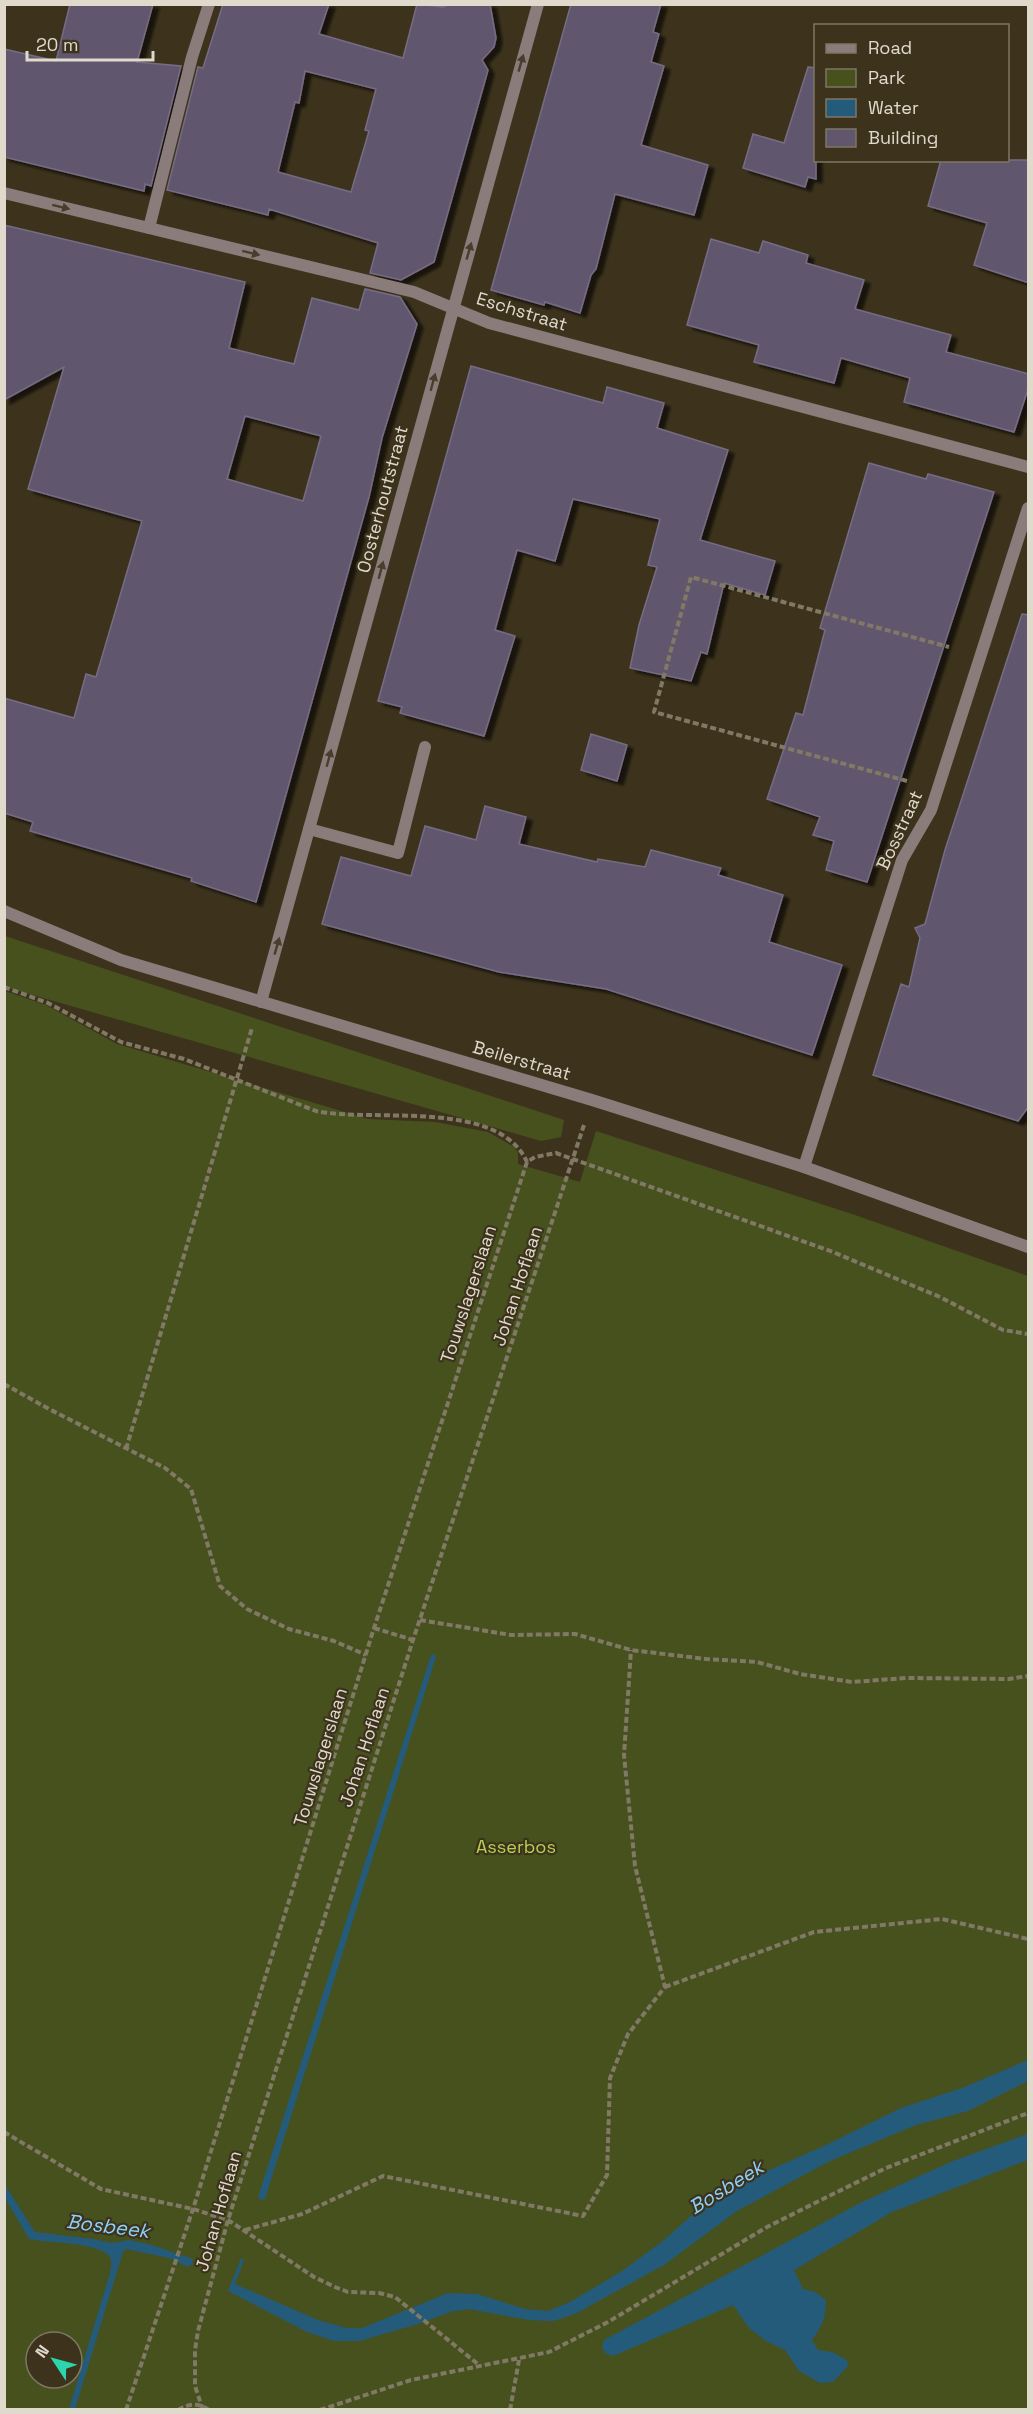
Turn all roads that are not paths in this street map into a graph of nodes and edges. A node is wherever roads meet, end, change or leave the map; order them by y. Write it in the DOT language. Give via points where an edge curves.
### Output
graph roads {
  1 [pos="209,4"];
  2 [pos="537,4"];
  3 [pos="4,193"];
  4 [pos="149,228"];
  5 [pos="453,307"];
  6 [pos="1029,467"];
  7 [pos="1029,508"];
  8 [pos="425,747"];
  9 [pos="309,829"];
  10 [pos="4,911"];
  11 [pos="261,1002"];
  12 [pos="804,1167"];
  13 [pos="1029,1247"];
  1 -- 4 [label="street"];
  5 -- 2 [label="street, Oosterhoutstraat, one-way"];
  3 -- 4 [label="street, Eschstraat, one-way"];
  4 -- 5 [label="street, Eschstraat, one-way" via="414,292"];
  5 -- 6 [label="street, Eschstraat" via="489,323"];
  9 -- 5 [label="street, Oosterhoutstraat, one-way"];
  7 -- 12 [label="street, Bosstraat" via="931,810 902,860"];
  8 -- 9 [label="street" via="398,853"];
  11 -- 9 [label="street, Oosterhoutstraat, one-way"];
  10 -- 11 [label="street, Beilerstraat" via="121,960"];
  11 -- 12 [label="street, Beilerstraat"];
  12 -- 13 [label="street, Beilerstraat"];
}
